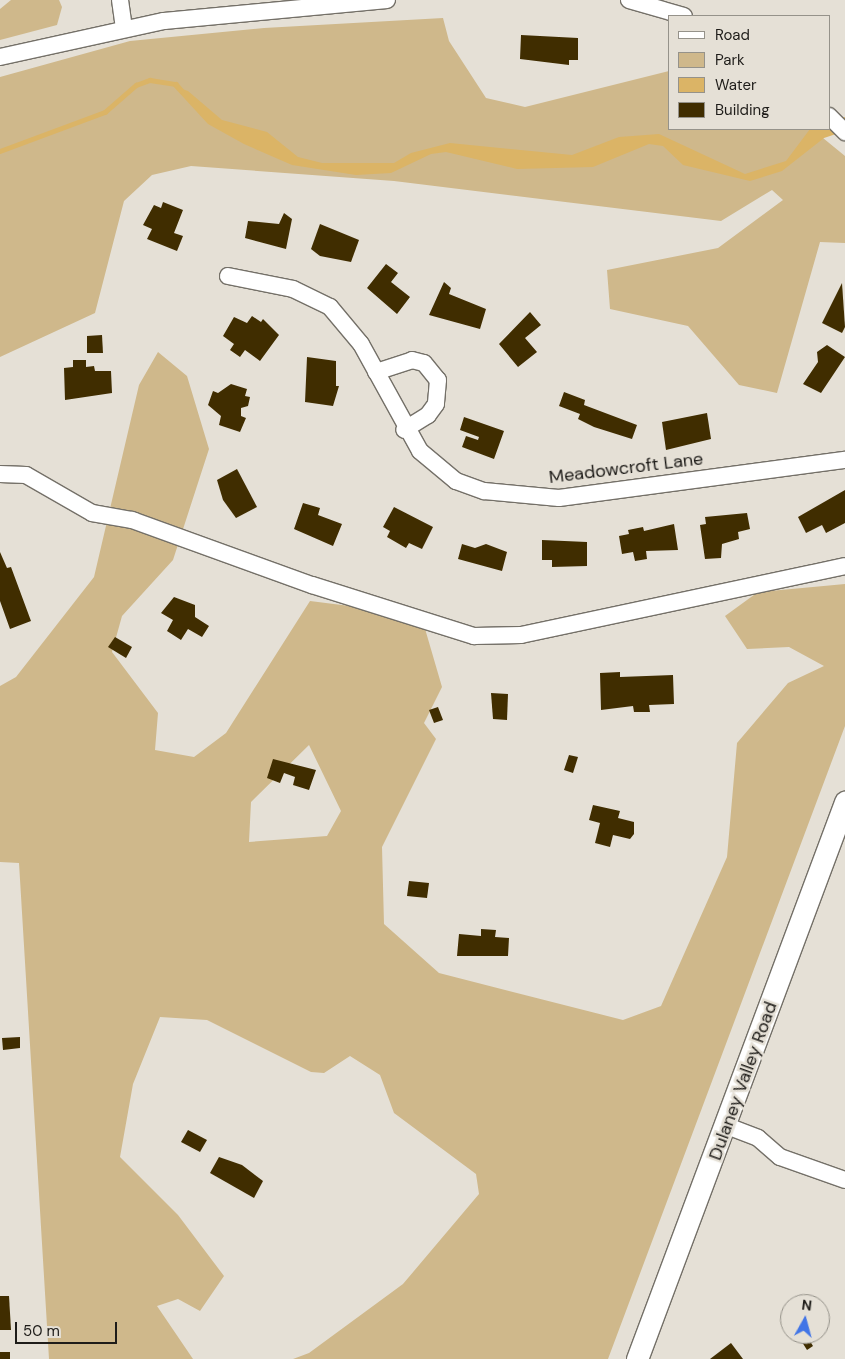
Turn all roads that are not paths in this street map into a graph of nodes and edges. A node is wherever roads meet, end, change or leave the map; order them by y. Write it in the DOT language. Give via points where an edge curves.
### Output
graph roads {
  1 [pos="120,0"];
  2 [pos="388,0"];
  3 [pos="630,0"];
  4 [pos="668,5"];
  5 [pos="683,15"];
  6 [pos="124,29"];
  7 [pos="0,57"];
  8 [pos="228,276"];
  9 [pos="376,372"];
  10 [pos="404,430"];
  11 [pos="845,460"];
  12 [pos="0,474"];
  13 [pos="845,566"];
  14 [pos="845,802"];
  15 [pos="727,1126"];
  16 [pos="845,1180"];
  17 [pos="637,1359"];
  1 -- 6 [label="street"];
  2 -- 6 [label="street" via="250,10"];
  3 -- 4 [label="street"];
  4 -- 5 [label="street"];
  6 -- 7 [label="street"];
  8 -- 9 [label="street, Meadowcroft Lane" via="293,289 330,307 346,323"];
  9 -- 10 [label="street, Meadowcroft Lane"];
  9 -- 10 [label="street" via="412,360 424,363 438,380 436,404 428,415"];
  10 -- 11 [label="street, Meadowcroft Lane" via="436,468 456,480 484,491 531,498 596,495"];
  12 -- 13 [label="street" via="26,475 92,513 132,520 312,586 474,636 521,635"];
  14 -- 15 [label="main road, Dulaney Valley Road"];
  15 -- 16 [label="street" via="758,1138 780,1157"];
  15 -- 17 [label="main road, Dulaney Valley Road"];
}
